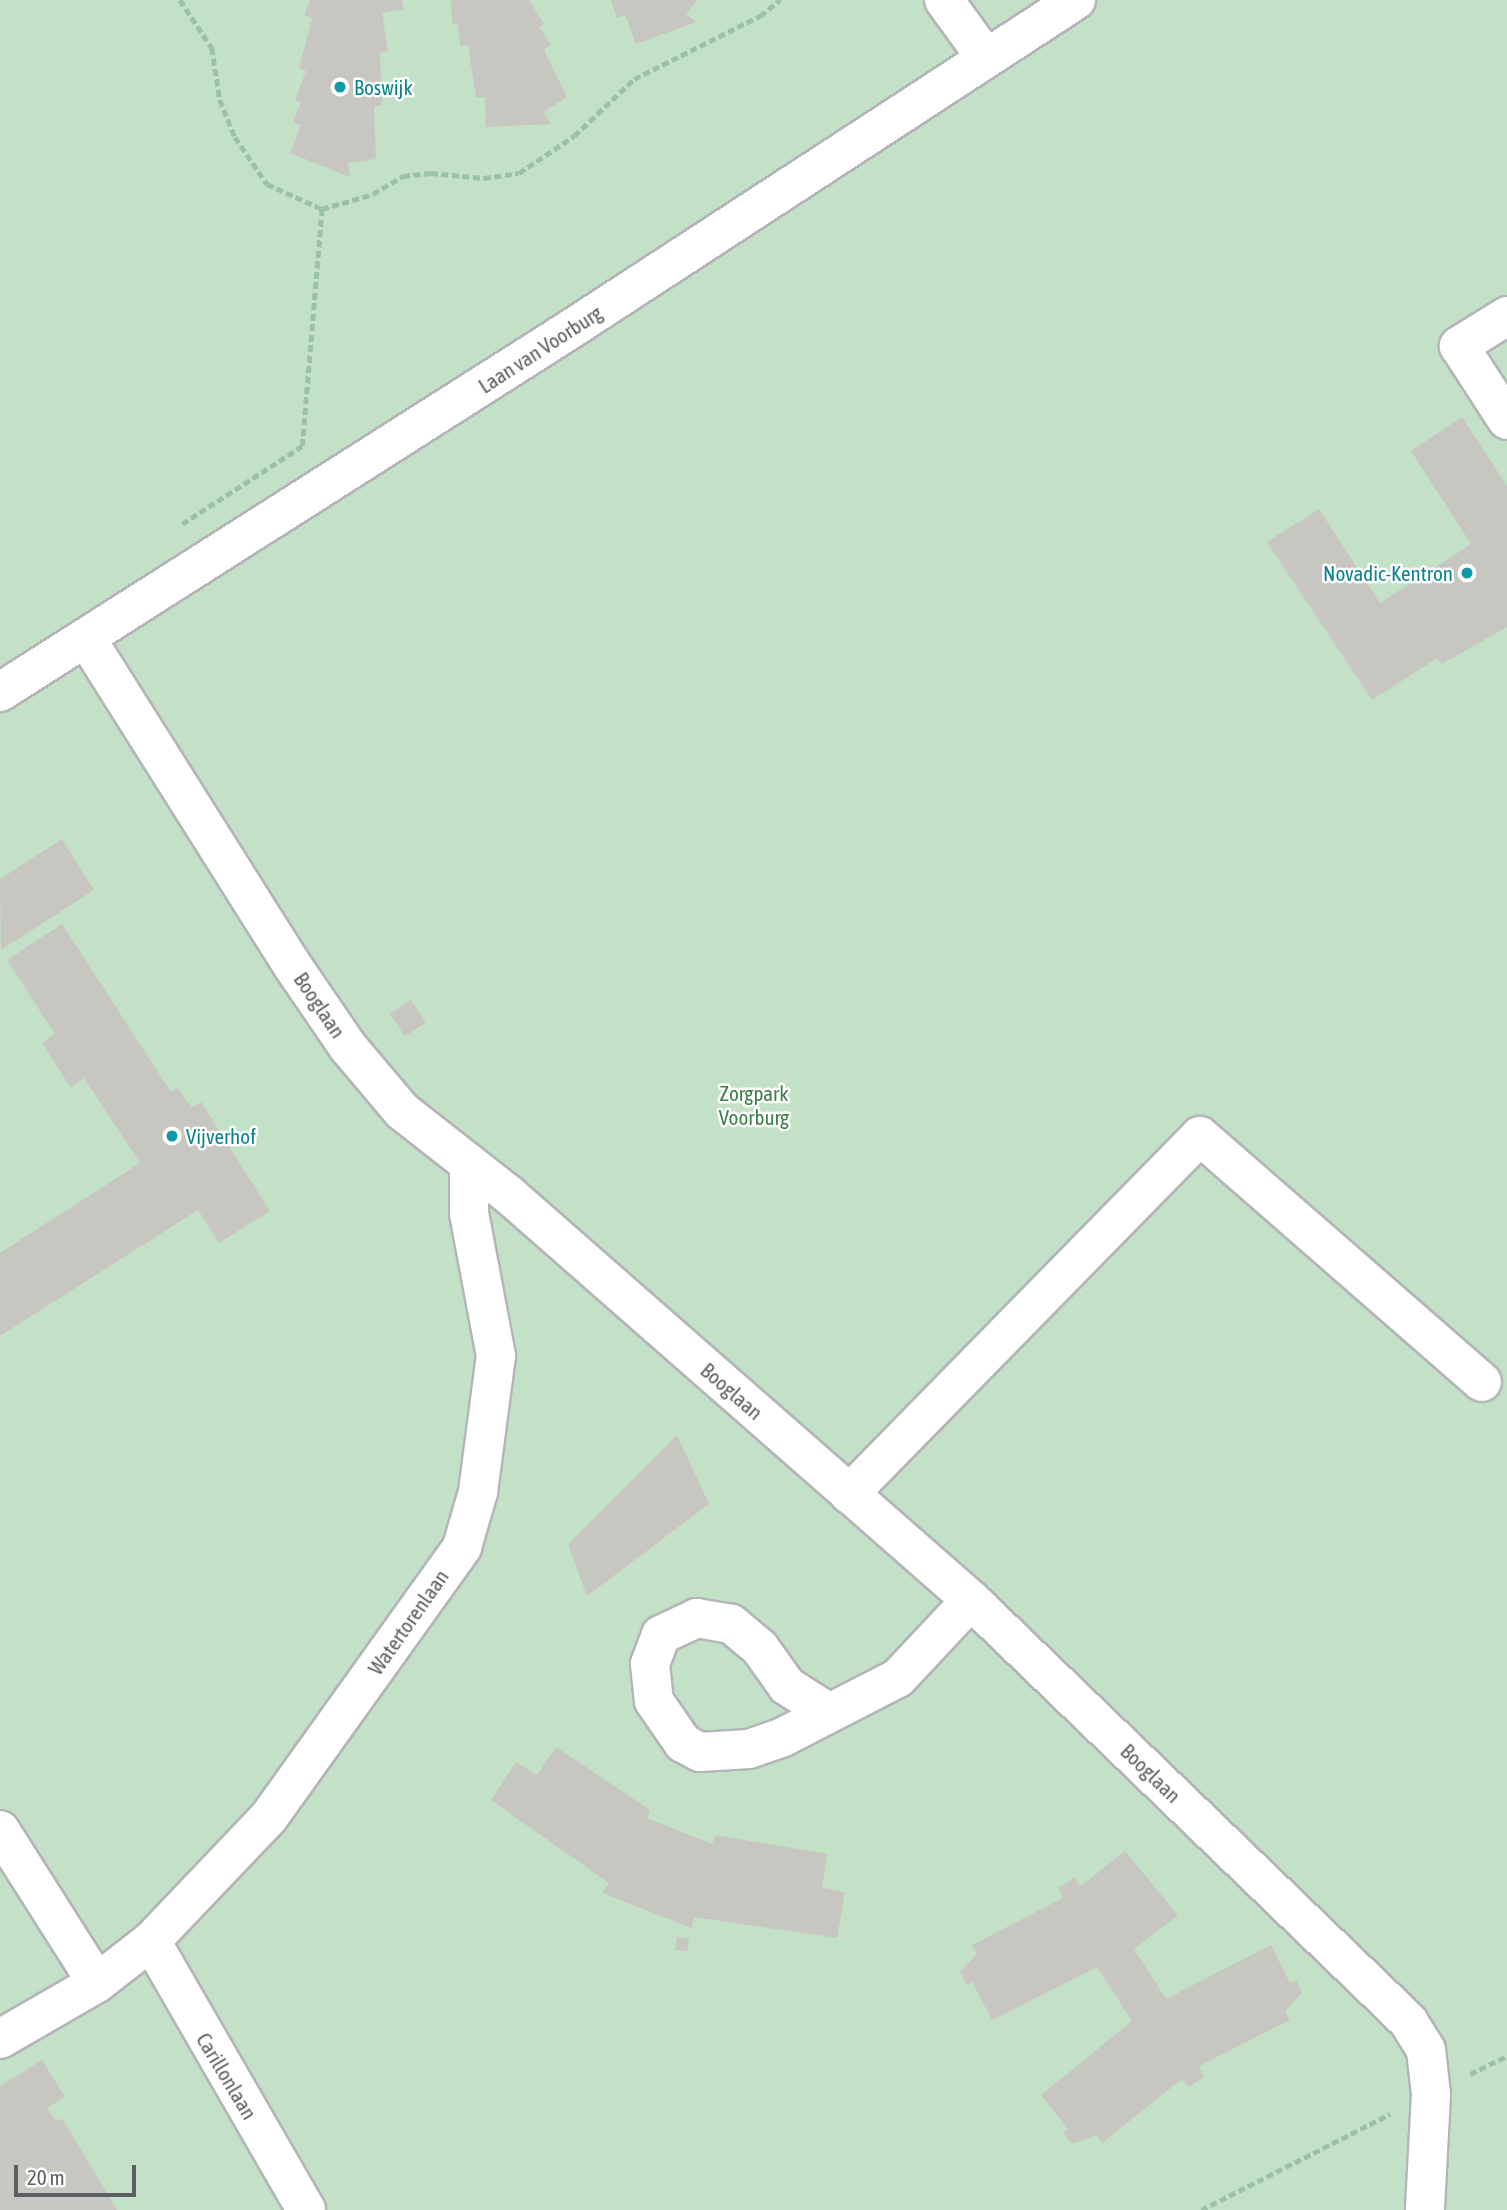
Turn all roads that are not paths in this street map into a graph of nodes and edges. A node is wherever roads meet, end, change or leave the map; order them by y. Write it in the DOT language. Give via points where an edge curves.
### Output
graph roads {
  1 [pos="944,0"];
  2 [pos="1076,0"];
  3 [pos="985,58"];
  4 [pos="1507,316"];
  5 [pos="1507,419"];
  6 [pos="86,638"];
  7 [pos="0,692"];
  8 [pos="470,1165"];
  9 [pos="1482,1382"];
  10 [pos="849,1494"];
  11 [pos="971,1600"];
  12 [pos="828,1712"];
  13 [pos="0,1830"];
  14 [pos="150,1941"];
  15 [pos="97,1983"];
  16 [pos="0,2039"];
  17 [pos="306,2210"];
  18 [pos="1425,2210"];
  1 -- 3 [label="street"];
  2 -- 3 [label="street, Laan van Voorburg"];
  3 -- 6 [label="street, Laan van Voorburg"];
  4 -- 5 [label="street" via="1459,346"];
  6 -- 7 [label="street, Laan van Voorburg"];
  6 -- 8 [label="street, Booglaan" via="348,1047 402,1111"];
  8 -- 10 [label="street, Booglaan"];
  8 -- 14 [label="street, Watertorenlaan" via="469,1213 496,1356 478,1492 461,1546 269,1817"];
  9 -- 10 [label="street" via="1200,1136"];
  10 -- 11 [label="street, Booglaan"];
  11 -- 12 [label="street" via="898,1678"];
  11 -- 18 [label="street, Booglaan" via="1408,2021 1426,2050 1431,2094"];
  13 -- 15 [label="street"];
  14 -- 15 [label="street, Watertorenlaan"];
  14 -- 17 [label="street, Carillonlaan"];
  15 -- 16 [label="street, Watertorenlaan"];
}
